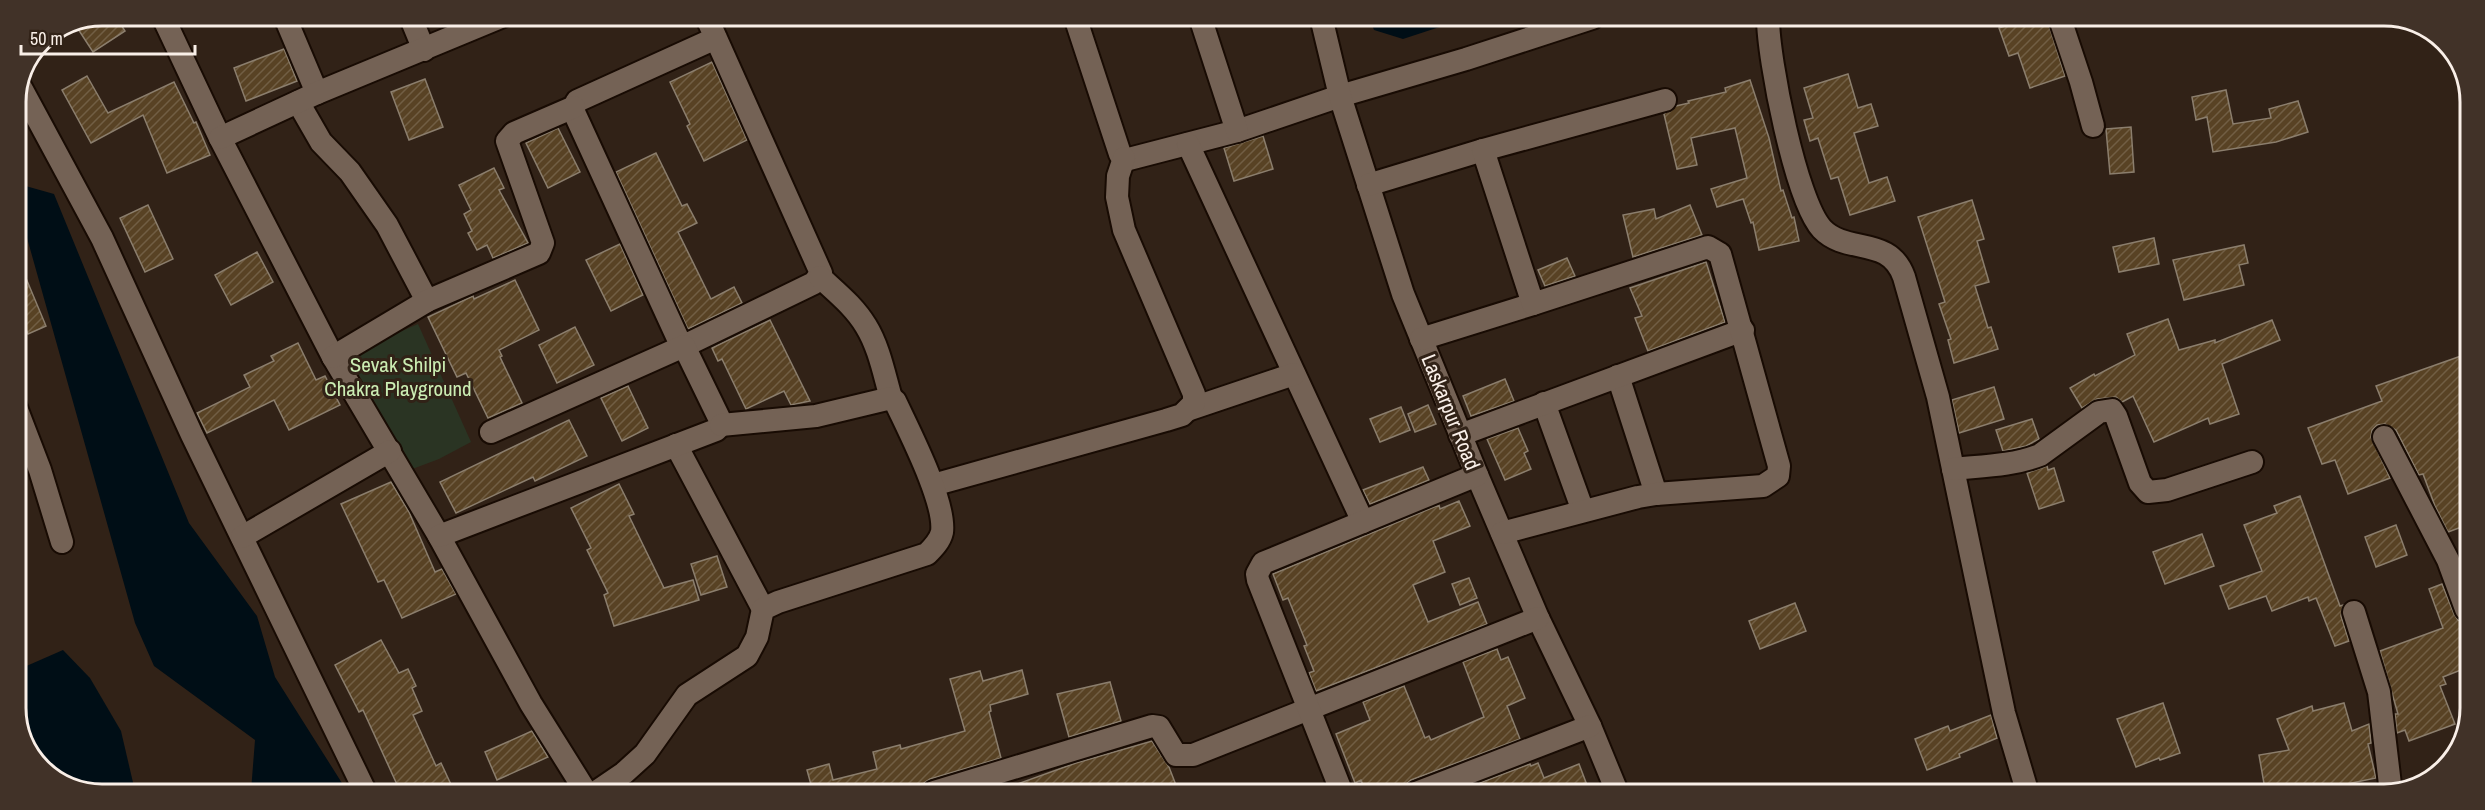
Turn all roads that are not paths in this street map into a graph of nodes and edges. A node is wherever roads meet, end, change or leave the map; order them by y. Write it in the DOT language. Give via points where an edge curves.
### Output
graph roads {
  1 [pos="167,25"];
  2 [pos="287,25"];
  3 [pos="414,25"];
  4 [pos="482,25"];
  5 [pos="710,25"];
  6 [pos="1078,25"];
  7 [pos="1203,25"];
  8 [pos="1323,25"];
  9 [pos="1570,25"];
  10 [pos="1768,25"];
  11 [pos="2062,25"];
  12 [pos="716,38"];
  13 [pos="424,50"];
  14 [pos="26,96"];
  15 [pos="1340,96"];
  16 [pos="308,98"];
  17 [pos="1665,100"];
  18 [pos="574,107"];
  19 [pos="2093,126"];
  20 [pos="1237,130"];
  21 [pos="220,138"];
  22 [pos="1188,144"];
  23 [pos="1483,150"];
  24 [pos="1124,158"];
  25 [pos="1368,185"];
  26 [pos="820,277"];
  27 [pos="427,301"];
  28 [pos="1533,304"];
  29 [pos="1743,330"];
  30 [pos="1421,339"];
  31 [pos="684,346"];
  32 [pos="333,357"];
  33 [pos="1294,374"];
  34 [pos="1618,376"];
  35 [pos="891,398"];
  36 [pos="1544,403"];
  37 [pos="1190,409"];
  38 [pos="721,425"];
  39 [pos="26,432"];
  40 [pos="491,432"];
  41 [pos="1460,435"];
  42 [pos="2384,437"];
  43 [pos="676,445"];
  44 [pos="390,451"];
  45 [pos="2253,462"];
  46 [pos="1953,469"];
  47 [pos="1477,475"];
  48 [pos="933,485"];
  49 [pos="1656,494"];
  50 [pos="1583,511"];
  51 [pos="1363,522"];
  52 [pos="1502,533"];
  53 [pos="440,536"];
  54 [pos="242,537"];
  55 [pos="62,542"];
  56 [pos="2460,592"];
  57 [pos="763,609"];
  58 [pos="2354,612"];
  59 [pos="1538,618"];
  60 [pos="1309,710"];
  61 [pos="1590,726"];
  62 [pos="362,784"];
  63 [pos="581,784"];
  64 [pos="608,784"];
  65 [pos="960,784"];
  66 [pos="1338,784"];
  67 [pos="1439,784"];
  68 [pos="1614,784"];
  69 [pos="2025,784"];
  70 [pos="2390,784"];
  1 -- 21 [label="street"];
  2 -- 16 [label="street"];
  3 -- 13 [label="street"];
  4 -- 13 [label="street"];
  5 -- 12 [label="street"];
  6 -- 24 [label="street"];
  7 -- 20 [label="street"];
  8 -- 15 [label="street, Laskarpur Road"];
  9 -- 15 [label="street"];
  10 -- 46 [label="street" via="1770,56 1805,198 1823,230 1885,252 1901,267 1938,397"];
  11 -- 19 [label="street"];
  12 -- 18 [label="street" via="577,101"];
  12 -- 26 [label="street" via="821,270"];
  13 -- 16 [label="street"];
  14 -- 54 [label="street" via="102,238"];
  15 -- 20 [label="street"];
  15 -- 25 [label="street, Laskarpur Road"];
  16 -- 21 [label="street"];
  16 -- 27 [label="street" via="321,142 350,172 387,225"];
  17 -- 23 [label="street"];
  18 -- 27 [label="street" via="514,133 507,141 543,243 539,253"];
  18 -- 31 [label="street" via="573,115"];
  20 -- 22 [label="street"];
  21 -- 32 [label="street"];
  22 -- 24 [label="street"];
  22 -- 33 [label="street"];
  23 -- 25 [label="street"];
  23 -- 28 [label="street"];
  24 -- 37 [label="street" via="1117,197 1122,220 1194,394"];
  25 -- 30 [label="street, Laskarpur Road" via="1392,264"];
  26 -- 31 [label="street"];
  26 -- 35 [label="street" via="866,326"];
  27 -- 32 [label="street"];
  28 -- 29 [label="street" via="1708,247 1723,260"];
  28 -- 30 [label="street"];
  29 -- 34 [label="street"];
  29 -- 49 [label="street" via="1779,466 1778,476 1763,486"];
  30 -- 41 [label="street, Laskarpur Road"];
  31 -- 38 [label="street"];
  31 -- 40 [label="street"];
  32 -- 44 [label="street"];
  33 -- 37 [label="street"];
  33 -- 51 [label="street"];
  34 -- 36 [label="street"];
  34 -- 49 [label="street"];
  35 -- 38 [label="street" via="806,418"];
  35 -- 48 [label="street"];
  36 -- 41 [label="street"];
  36 -- 50 [label="street"];
  37 -- 48 [label="street" via="1123,433"];
  38 -- 43 [label="street"];
  39 -- 55 [label="street"];
  41 -- 47 [label="street, Laskarpur Road"];
  42 -- 56 [label="street" via="2448,560"];
  43 -- 53 [label="street"];
  43 -- 57 [label="street"];
  44 -- 53 [label="street"];
  44 -- 54 [label="street"];
  45 -- 46 [label="street" via="2167,490 2148,492 2140,483 2116,416 2112,410 2106,410 2040,455 2004,464"];
  46 -- 69 [label="street" via="2004,713"];
  47 -- 51 [label="street"];
  47 -- 52 [label="street, Laskarpur Road"];
  48 -- 57 [label="street" via="942,524 941,535 927,554"];
  49 -- 50 [label="street"];
  50 -- 52 [label="street"];
  51 -- 60 [label="street" via="1263,563 1257,574"];
  52 -- 59 [label="street, Laskarpur Road"];
  53 -- 63 [label="street" via="531,704"];
  54 -- 62 [label="street"];
  57 -- 64 [label="street" via="757,637 747,656 687,695 645,754"];
  58 -- 70 [label="street" via="2379,692"];
  59 -- 60 [label="street"];
  59 -- 61 [label="street, Laskarpur Road"];
  60 -- 65 [label="street" via="1193,755 1176,755 1164,731 1152,726"];
  60 -- 66 [label="street"];
  61 -- 67 [label="street"];
  61 -- 68 [label="street, Laskarpur Road"];
}
